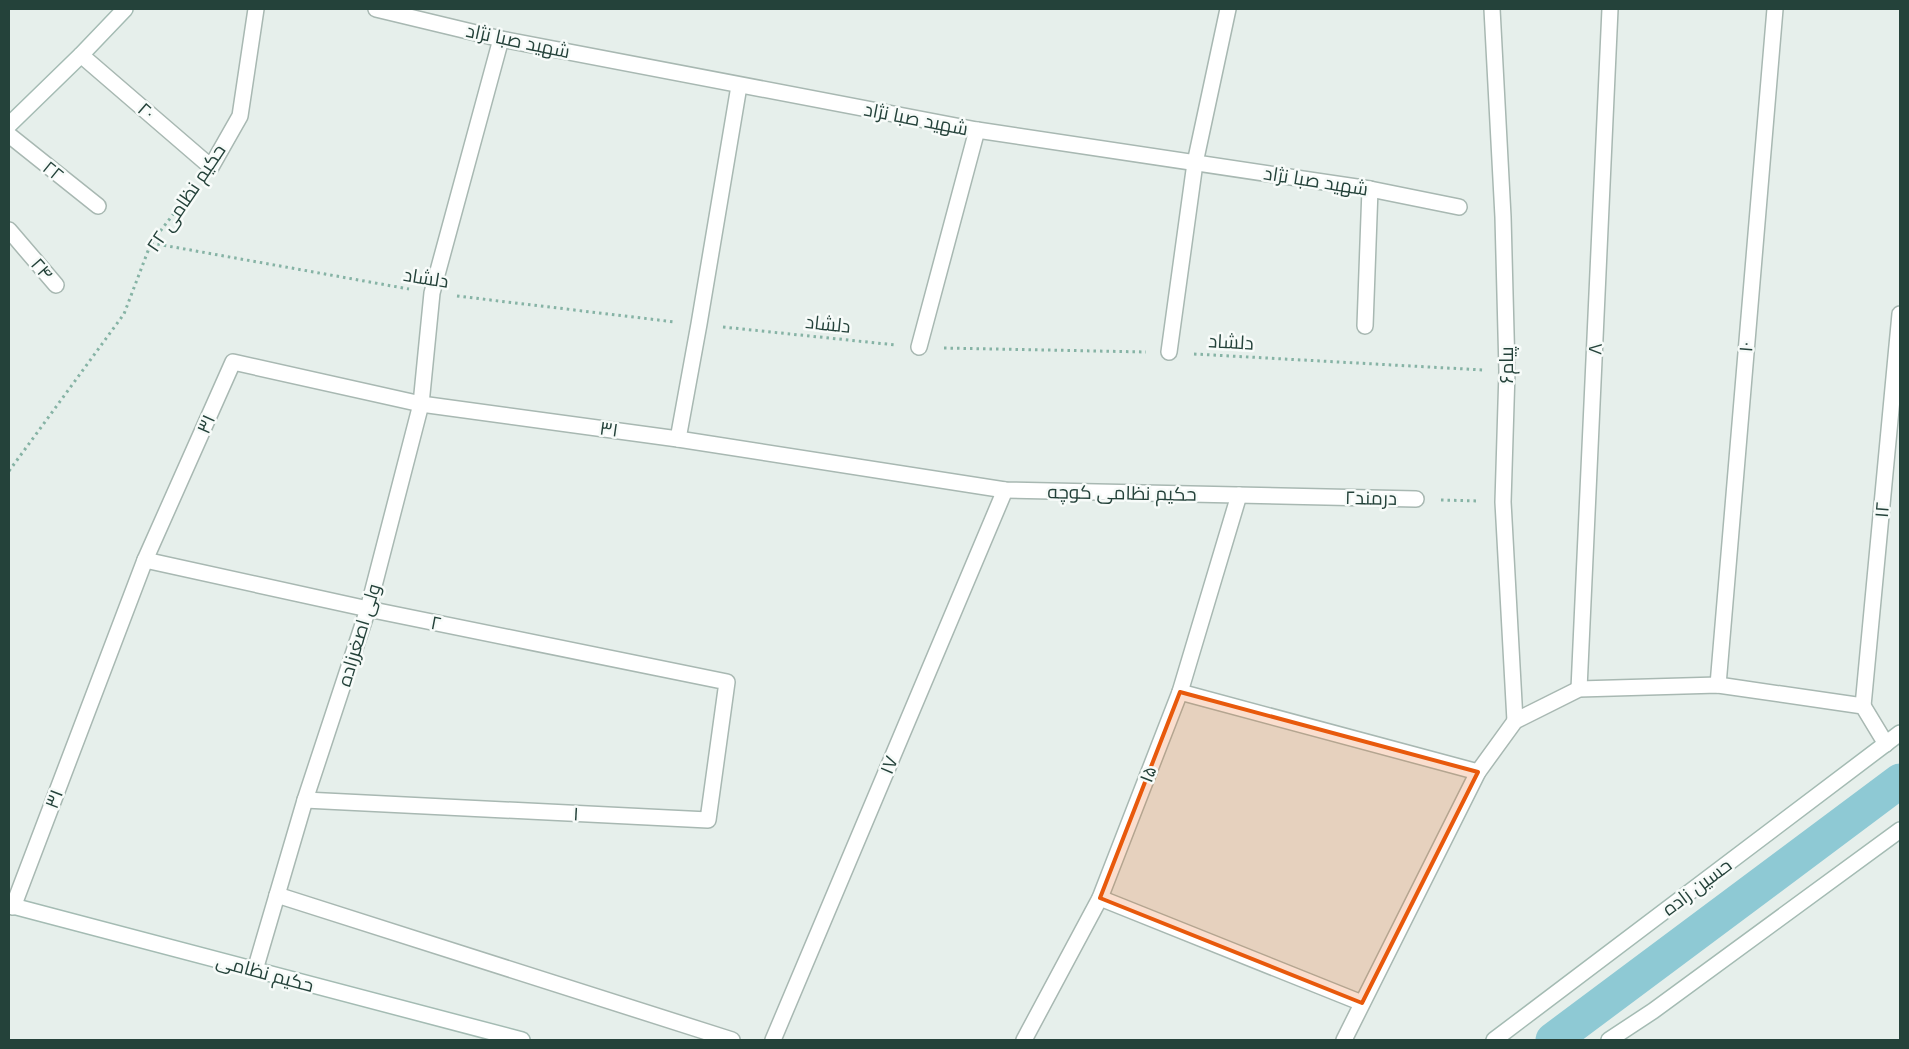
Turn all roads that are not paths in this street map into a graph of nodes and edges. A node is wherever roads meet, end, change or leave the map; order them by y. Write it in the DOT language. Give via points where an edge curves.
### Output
graph roads {
  1 [pos="125,9"];
  2 [pos="256,9"];
  3 [pos="376,9"];
  4 [pos="1228,9"];
  5 [pos="1492,9"];
  6 [pos="1610,9"];
  7 [pos="1775,9"];
  8 [pos="501,39"];
  9 [pos="82,55"];
  10 [pos="739,86"];
  11 [pos="9,125"];
  12 [pos="977,130"];
  13 [pos="9,135"];
  14 [pos="1195,163"];
  15 [pos="211,167"];
  16 [pos="1370,190"];
  17 [pos="98,206"];
  18 [pos="1459,207"];
  19 [pos="9,230"];
  20 [pos="56,285"];
  21 [pos="1900,314"];
  22 [pos="1364,326"];
  23 [pos="919,347"];
  24 [pos="1169,352"];
  25 [pos="421,404"];
  26 [pos="678,439"];
  27 [pos="1005,490"];
  28 [pos="1239,495"];
  29 [pos="1416,499"];
  30 [pos="146,560"];
  31 [pos="368,609"];
  32 [pos="727,682"];
  33 [pos="1718,685"];
  34 [pos="1579,688"];
  35 [pos="1180,692"];
  36 [pos="1863,706"];
  37 [pos="1515,722"];
  38 [pos="1900,733"];
  39 [pos="1886,744"];
  40 [pos="1478,772"];
  41 [pos="305,800"];
  42 [pos="1900,830"];
  43 [pos="277,895"];
  44 [pos="1100,898"];
  45 [pos="11,906"];
  46 [pos="255,970"];
  47 [pos="1362,1003"];
  48 [pos="522,1040"];
  49 [pos="732,1040"];
  50 [pos="773,1040"];
  51 [pos="1024,1040"];
  52 [pos="1344,1040"];
  53 [pos="1494,1040"];
  54 [pos="1609,1040"];
  1 -- 9 [label="street"];
  2 -- 15 [label="street, ۲۲ حکیم نظامی" via="240,116"];
  3 -- 8 [label="street, شهید صبا نژاد"];
  4 -- 14 [label="street"];
  5 -- 37 [label="street, ۶پیام" via="1507,371 1503,502"];
  6 -- 34 [label="street, ۸"];
  7 -- 33 [label="street, ۱۰"];
  8 -- 10 [label="street, شهید صبا نژاد"];
  8 -- 25 [label="street, ولی اصغرزاده" via="432,293"];
  9 -- 11 [label="street"];
  9 -- 15 [label="street, ۲۰"];
  10 -- 12 [label="street, شهید صبا نژاد"];
  10 -- 26 [label="street"];
  12 -- 14 [label="street, شهید صبا نژاد"];
  12 -- 23 [label="street"];
  13 -- 17 [label="street, ۲۲"];
  14 -- 16 [label="street, شهید صبا نژاد"];
  14 -- 24 [label="street"];
  16 -- 18 [label="street, شهید صبا نژاد"];
  16 -- 22 [label="street"];
  19 -- 20 [label="street, ۲۴"];
  21 -- 36 [label="street, ۱۲"];
  25 -- 26 [label="street, ۳۱"];
  25 -- 30 [label="street, ۳۱" via="233,362"];
  25 -- 31 [label="street, ولی اصغرزاده"];
  26 -- 27 [label="street, ۳۱"];
  27 -- 28 [label="street, حکیم نظامی کوچه"];
  27 -- 50 [label="street, ۱۷"];
  28 -- 29 [label="street, درمند۲"];
  28 -- 35 [label="street, ۱۵"];
  30 -- 31 [label="street, ۲"];
  30 -- 45 [label="street, ۳۱"];
  31 -- 32 [label="street, ۲"];
  31 -- 41 [label="street, ولی اصغرزاده"];
  32 -- 41 [label="street, ۱" via="708,820"];
  33 -- 34 [label="street"];
  33 -- 36 [label="street"];
  34 -- 37 [label="street"];
  35 -- 40 [label="street"];
  35 -- 44 [label="street, ۱۵"];
  36 -- 39 [label="street"];
  37 -- 40 [label="street"];
  38 -- 39 [label="street, حسین زاده"];
  39 -- 53 [label="street, حسین زاده"];
  40 -- 47 [label="street"];
  41 -- 43 [label="street, ولی اصغرزاده"];
  42 -- 54 [label="street"];
  43 -- 46 [label="street, ولی اصغرزاده"];
  43 -- 49 [label="street"];
  44 -- 47 [label="street"];
  44 -- 51 [label="street, ۱۵"];
  45 -- 46 [label="street, حکیم نظامی"];
  46 -- 48 [label="street, حکیم نظامی"];
  47 -- 52 [label="street"];
}
